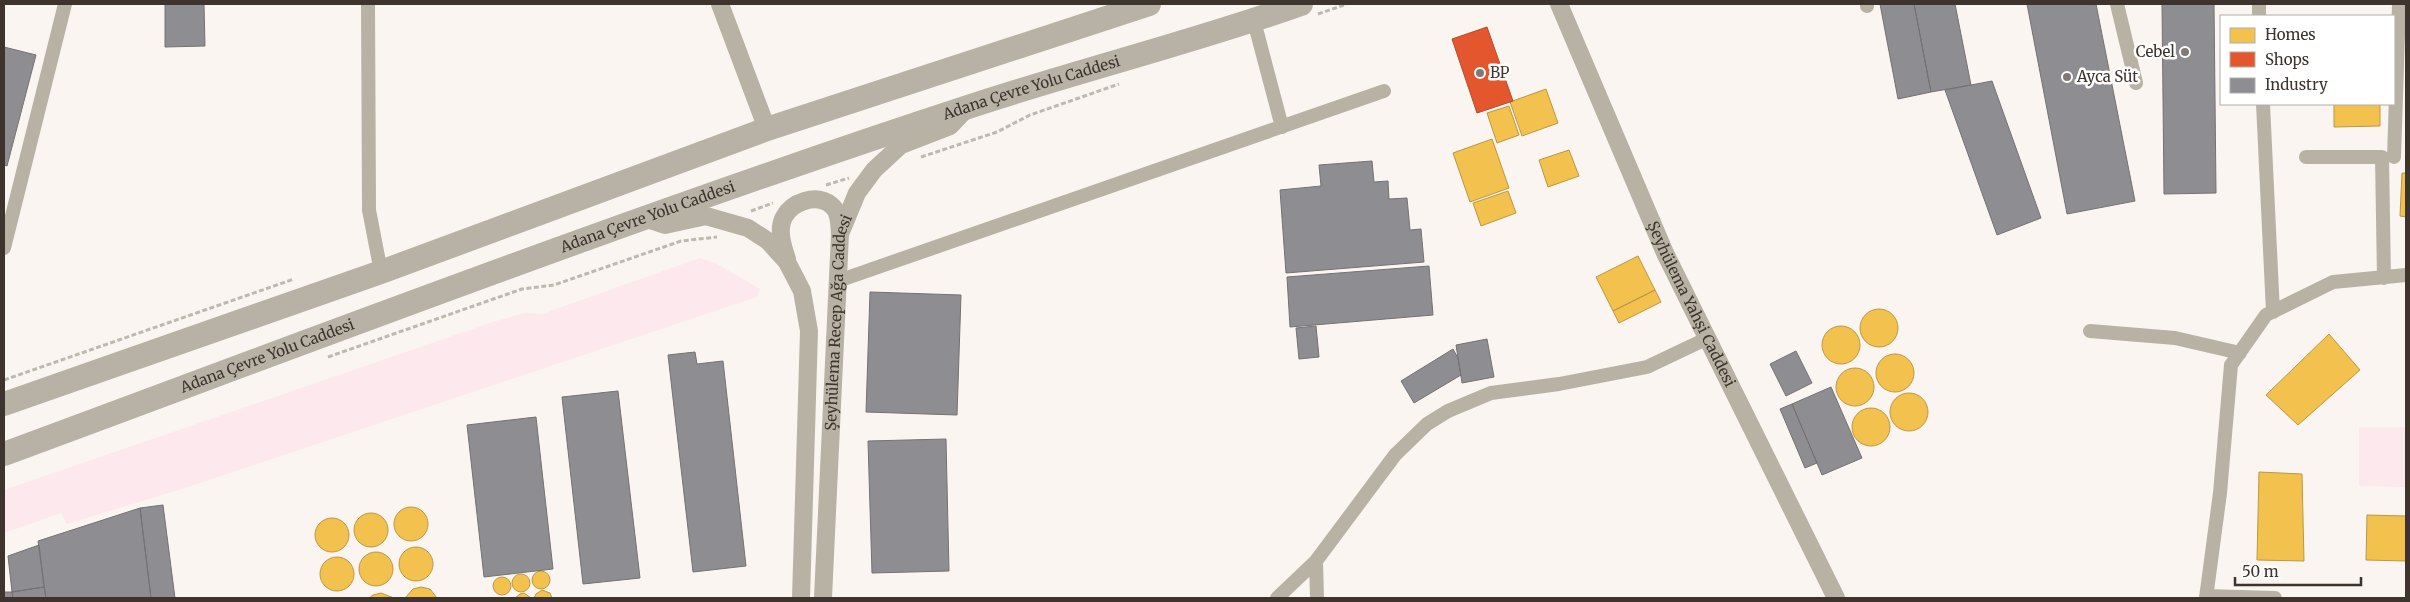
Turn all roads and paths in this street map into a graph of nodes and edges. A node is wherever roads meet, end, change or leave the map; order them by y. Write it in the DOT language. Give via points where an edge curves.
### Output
graph roads {
  1 [pos="62,4"];
  2 [pos="368,4"];
  3 [pos="720,4"];
  4 [pos="1149,4"];
  5 [pos="1301,4"];
  6 [pos="1559,4"];
  7 [pos="2118,4"];
  8 [pos="2406,6"];
  9 [pos="1254,21"];
  10 [pos="2136,83"];
  11 [pos="1384,91"];
  12 [pos="2263,105"];
  13 [pos="967,107"];
  14 [pos="1282,126"];
  15 [pos="767,129"];
  16 [pos="2306,157"];
  17 [pos="2394,157"];
  18 [pos="644,218"];
  19 [pos="840,234"];
  20 [pos="4,248"];
  21 [pos="787,262"];
  22 [pos="381,272"];
  23 [pos="2406,275"];
  24 [pos="2384,278"];
  25 [pos="838,281"];
  26 [pos="2273,312"];
  27 [pos="2090,331"];
  28 [pos="1708,338"];
  29 [pos="2240,353"];
  30 [pos="4,404"];
  31 [pos="4,454"];
  32 [pos="1316,561"];
  33 [pos="2206,597"];
  34 [pos="801,598"];
  35 [pos="823,598"];
  36 [pos="1276,598"];
  37 [pos="1317,598"];
  38 [pos="1836,598"];
  39 [pos="2275,598"];
  1 -- 20 [label="street"];
  2 -- 22 [label="street" via="370,210"];
  3 -- 15 [label="street"];
  4 -- 15 [label="highway"];
  5 -- 9 [label="highway, Adana Çevre Yolu Caddesi"];
  6 -- 28 [label="street, Şeyhülema Yahşi Caddesi" via="1666,253"];
  7 -- 10 [label="street"];
  8 -- 17 [label="street" via="2399,5"];
  9 -- 13 [label="highway, Adana Çevre Yolu Caddesi"];
  9 -- 14 [label="street"];
  11 -- 14 [label="street"];
  12 -- 26 [label="street"];
  13 -- 18 [label="highway, Adana Çevre Yolu Caddesi"];
  13 -- 19 [label="street, Şeyhülema Recep Ağa Caddesi" via="950,126 901,145 874,170 856,193"];
  14 -- 25 [label="street"];
  15 -- 22 [label="highway"];
  16 -- 17 [label="street"];
  17 -- 24 [label="street"];
  18 -- 21 [label="street, Şeyhülema Recep Ağa Caddesi" via="665,225 706,216 748,228 768,241"];
  18 -- 31 [label="highway, Adana Çevre Yolu Caddesi"];
  19 -- 21 [label="street" via="838,216 831,204 814,199 797,203 783,218 781,240"];
  19 -- 25 [label="street, Şeyhülema Recep Ağa Caddesi"];
  21 -- 34 [label="street, Şeyhülema Recep Ağa Caddesi" via="802,291 810,331"];
  22 -- 30 [label="highway"];
  23 -- 24 [label="street"];
  24 -- 26 [label="street" via="2333,282"];
  25 -- 35 [label="street, Şeyhülema Recep Ağa Caddesi"];
  26 -- 29 [label="street" via="2266,315"];
  27 -- 29 [label="street" via="2175,338"];
  28 -- 32 [label="street" via="1647,367 1491,393 1448,411 1427,424 1395,455"];
  28 -- 38 [label="street, Şeyhülema Yahşi Caddesi"];
  29 -- 33 [label="street" via="2231,364 2220,493"];
  32 -- 36 [label="street"];
  32 -- 37 [label="street"];
  33 -- 39 [label="street"];
}
